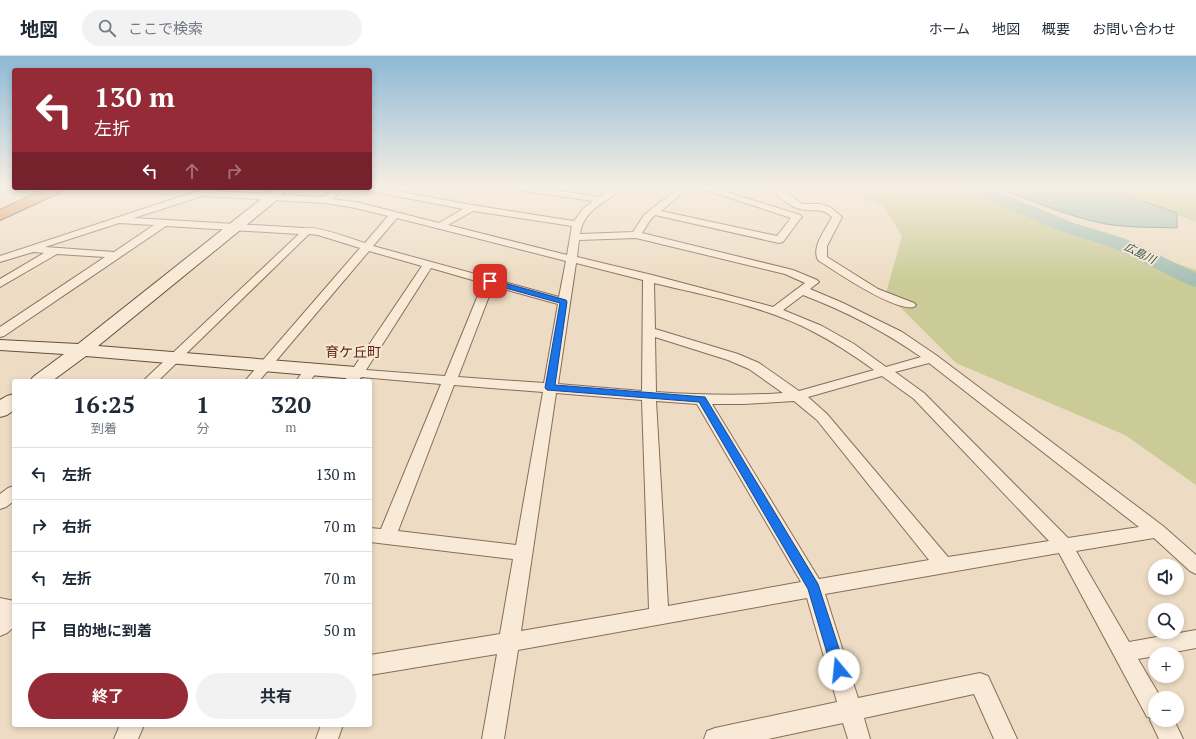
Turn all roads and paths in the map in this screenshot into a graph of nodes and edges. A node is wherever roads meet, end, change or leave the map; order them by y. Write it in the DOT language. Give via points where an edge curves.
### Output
graph roads {
  1 [pos="126,218"];
  2 [pos="247,218"];
  3 [pos="392,218"];
  4 [pos="412,218"];
  5 [pos="455,218"];
  6 [pos="537,218"];
  7 [pos="581,218"];
  8 [pos="646,218"];
  9 [pos="680,218"];
  10 [pos="796,218"];
  11 [pos="837,218"];
  12 [pos="119,220"];
  13 [pos="165,222"];
  14 [pos="577,224"];
  15 [pos="442,225"];
  16 [pos="237,226"];
  17 [pos="308,230"];
  18 [pos="636,235"];
  19 [pos="575,237"];
  20 [pos="366,247"];
  21 [pos="28,250"];
  22 [pos="55,251"];
  23 [pos="117,254"];
  24 [pos="572,258"];
  25 [pos="0,259"];
  26 [pos="428,264"];
  27 [pos="648,277"];
  28 [pos="490,281"];
  29 [pos="0,284"];
  30 [pos="804,290"];
  31 [pos="564,302"];
  32 [pos="910,305"];
  33 [pos="775,311"];
  34 [pos="648,331"];
  35 [pos="0,333"];
  36 [pos="0,345"];
  37 [pos="82,350"];
  38 [pos="176,358"];
  39 [pos="931,358"];
  40 [pos="265,365"];
  41 [pos="886,371"];
  42 [pos="307,375"];
  43 [pos="354,377"];
  44 [pos="43,379"];
  45 [pos="152,379"];
  46 [pos="254,379"];
  47 [pos="451,380"];
  48 [pos="550,388"];
  49 [pos="649,395"];
  50 [pos="797,396"];
  51 [pos="702,400"];
  52 [pos="12,401"];
  53 [pos="0,410"];
  54 [pos="12,494"];
  55 [pos="0,503"];
  56 [pos="1157,531"];
  57 [pos="379,536"];
  58 [pos="1064,545"];
  59 [pos="522,553"];
  60 [pos="944,565"];
  61 [pos="1196,566"];
  62 [pos="814,588"];
  63 [pos="0,606"];
  64 [pos="12,609"];
  65 [pos="660,616"];
  66 [pos="12,617"];
  67 [pos="0,627"];
  68 [pos="1196,639"];
  69 [pos="509,643"];
  70 [pos="1124,652"];
  71 [pos="372,665"];
  72 [pos="1148,696"];
  73 [pos="851,711"];
  74 [pos="132,727"];
  75 [pos="331,727"];
  76 [pos="1165,727"];
  77 [pos="125,739"];
  78 [pos="327,739"];
  79 [pos="493,739"];
  80 [pos="715,739"];
  81 [pos="859,739"];
  82 [pos="1006,739"];
  83 [pos="1172,739"];
  1 -- 12 [label="street"];
  2 -- 16 [label="street"];
  3 -- 20 [label="street"];
  4 -- 15 [label="street"];
  5 -- 15 [label="street"];
  6 -- 14 [label="street"];
  7 -- 14 [label="street"];
  8 -- 18 [label="street"];
  9 -- 10 [label="street" via="779,240"];
  11 -- 32 [label="street" via="822,246 822,258 874,291"];
  12 -- 13 [label="street"];
  12 -- 21 [label="street"];
  13 -- 16 [label="street"];
  13 -- 23 [label="street"];
  14 -- 19 [label="street"];
  15 -- 24 [label="street"];
  16 -- 17 [label="street"];
  16 -- 37 [label="street"];
  17 -- 20 [label="street"];
  17 -- 38 [label="street"];
  18 -- 19 [label="street"];
  18 -- 30 [label="street" via="789,272 813,282"];
  19 -- 24 [label="street"];
  20 -- 26 [label="street"];
  20 -- 40 [label="street"];
  21 -- 22 [label="street"];
  21 -- 25 [label="street"];
  22 -- 23 [label="street"];
  22 -- 29 [label="street"];
  23 -- 35 [label="street"];
  24 -- 27 [label="street"];
  24 -- 31 [label="street"];
  26 -- 28 [label="street"];
  26 -- 43 [label="street"];
  27 -- 33 [label="street"];
  27 -- 34 [label="street"];
  28 -- 31 [label="street"];
  28 -- 47 [label="street"];
  30 -- 33 [label="street"];
  30 -- 39 [label="street" via="840,305 898,335"];
  31 -- 48 [label="street"];
  33 -- 41 [label="street" via="818,329"];
  34 -- 49 [label="street"];
  34 -- 50 [label="street" via="754,366"];
  36 -- 37 [label="street"];
  37 -- 38 [label="street"];
  37 -- 44 [label="street"];
  38 -- 40 [label="street"];
  38 -- 45 [label="street"];
  39 -- 41 [label="street"];
  39 -- 56 [label="street"];
  40 -- 42 [label="street"];
  40 -- 46 [label="street"];
  41 -- 50 [label="street"];
  41 -- 58 [label="street" via="919,396"];
  42 -- 43 [label="street"];
  43 -- 47 [label="street"];
  47 -- 48 [label="street"];
  47 -- 57 [label="street"];
  48 -- 49 [label="street"];
  48 -- 59 [label="street"];
  49 -- 51 [label="street"];
  49 -- 65 [label="street"];
  50 -- 51 [label="street"];
  50 -- 60 [label="street" via="822,417"];
  51 -- 62 [label="street"];
  52 -- 53 [label="street"];
  54 -- 55 [label="street"];
  56 -- 58 [label="street"];
  56 -- 61 [label="street"];
  57 -- 59 [label="street"];
  58 -- 60 [label="street"];
  58 -- 70 [label="street"];
  59 -- 69 [label="street"];
  60 -- 62 [label="street"];
  62 -- 65 [label="street"];
  62 -- 73 [label="street"];
  63 -- 64 [label="street"];
  65 -- 69 [label="street"];
  66 -- 67 [label="street"];
  68 -- 70 [label="street"];
  69 -- 71 [label="street"];
  69 -- 79 [label="street"];
  70 -- 72 [label="street"];
  73 -- 80 [label="street"];
  73 -- 81 [label="street"];
  73 -- 82 [label="street" via="980,684"];
  74 -- 77 [label="street"];
  75 -- 78 [label="street"];
  76 -- 83 [label="street"];
}
